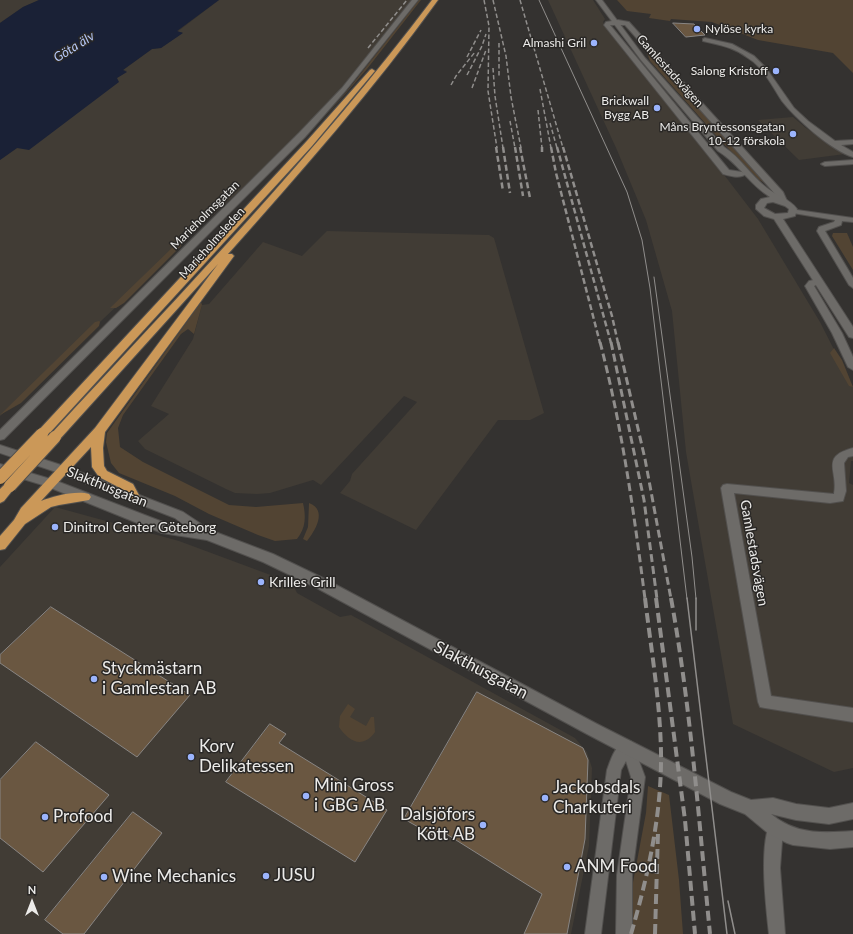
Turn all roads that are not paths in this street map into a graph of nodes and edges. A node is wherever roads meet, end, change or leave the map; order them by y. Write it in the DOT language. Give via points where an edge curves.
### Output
graph roads {
  1 [pos="415,0"];
  2 [pos="426,0"];
  3 [pos="435,0"];
  4 [pos="599,0"];
  5 [pos="615,22"];
  6 [pos="705,40"];
  7 [pos="644,43"];
  8 [pos="636,49"];
  9 [pos="853,142"];
  10 [pos="834,143"];
  11 [pos="721,149"];
  12 [pos="853,155"];
  13 [pos="853,162"];
  14 [pos="824,164"];
  15 [pos="742,174"];
  16 [pos="764,200"];
  17 [pos="781,201"];
  18 [pos="793,211"];
  19 [pos="777,217"];
  20 [pos="840,218"];
  21 [pos="853,220"];
  22 [pos="235,240"];
  23 [pos="818,282"];
  24 [pos="853,285"];
  25 [pos="853,335"];
  26 [pos="853,367"];
  27 [pos="99,431"];
  28 [pos="0,436"];
  29 [pos="0,450"];
  30 [pos="853,452"];
  31 [pos="0,468"];
  32 [pos="63,470"];
  33 [pos="0,478"];
  34 [pos="50,483"];
  35 [pos="85,497"];
  36 [pos="0,498"];
  37 [pos="135,499"];
  38 [pos="18,523"];
  39 [pos="208,535"];
  40 [pos="0,545"];
  41 [pos="853,715"];
  42 [pos="627,747"];
  43 [pos="751,808"];
  44 [pos="849,815"];
  45 [pos="775,828"];
  46 [pos="853,839"];
  47 [pos="593,934"];
  48 [pos="624,934"];
  49 [pos="777,934"];
  1 -- 28 [label="street, Marieholmsgatan" via="344,89 302,135"];
  2 -- 33 [label="highway, Marieholmsleden, bridge" via="344,104"];
  3 -- 22 [label="highway, Marieholmsleden" via="366,91"];
  4 -- 5 [label="street, Gamlestadsvägen"];
  5 -- 7 [label="street, Gamlestadsvägen" via="627,23"];
  5 -- 8 [label="street, Gamlestadsvägen"];
  5 -- 15 [label="street, Gamlestadsvägen" via="608,25 726,172"];
  6 -- 10 [label="street" via="731,45 753,58 799,116"];
  7 -- 8 [label="street"];
  7 -- 17 [label="street, Gamlestadsvägen" via="779,192"];
  8 -- 11 [label="street, Gamlestadsvägen"];
  9 -- 10 [label="street"];
  10 -- 12 [label="street"];
  11 -- 15 [label="street, Gamlestadsvägen"];
  11 -- 17 [label="street, Gamlestadsvägen" via="764,190"];
  13 -- 14 [label="street"];
  15 -- 16 [label="street, Gamlestadsvägen"];
  16 -- 17 [label="street"];
  16 -- 19 [label="street" via="760,203 760,209"];
  17 -- 18 [label="street" via="790,205"];
  18 -- 19 [label="street" via="788,216"];
  18 -- 20 [label="street"];
  19 -- 23 [label="street"];
  20 -- 21 [label="street"];
  20 -- 24 [label="street" via="838,223 822,228 821,231"];
  22 -- 27 [label="highway" via="225,262"];
  22 -- 36 [label="highway, Marieholmsleden, bridge"];
  23 -- 25 [label="street"];
  23 -- 26 [label="street" via="809,286 837,333"];
  27 -- 32 [label="highway"];
  27 -- 37 [label="highway" via="98,467 103,474 129,487"];
  29 -- 32 [label="street, Slakthusgatan"];
  30 -- 41 [label="street, Gamlestadsvägen" via="844,453 840,458 838,465 842,490 839,498 727,488 765,702"];
  31 -- 34 [label="street, Slakthusgatan"];
  32 -- 34 [label="highway"];
  32 -- 37 [label="street, Slakthusgatan"];
  34 -- 35 [label="street, Slakthusgatan"];
  34 -- 38 [label="highway" via="25,511"];
  35 -- 38 [label="highway" via="47,504"];
  35 -- 39 [label="street, Slakthusgatan" via="166,529"];
  37 -- 39 [label="street, Slakthusgatan" via="179,515"];
  38 -- 40 [label="highway"];
  39 -- 42 [label="street, Slakthusgatan" via="268,558 320,583"];
  42 -- 43 [label="street, Slakthusgatan" via="726,798"];
  42 -- 47 [label="street" via="614,770"];
  42 -- 48 [label="street" via="638,777 623,892"];
  43 -- 44 [label="street, Slakthusgatan" via="773,806 796,812"];
  43 -- 45 [label="street, Slakthusgatan"];
  45 -- 46 [label="street, Slakthusgatan" via="793,837 830,841"];
  45 -- 49 [label="street" via="771,857"];
}
